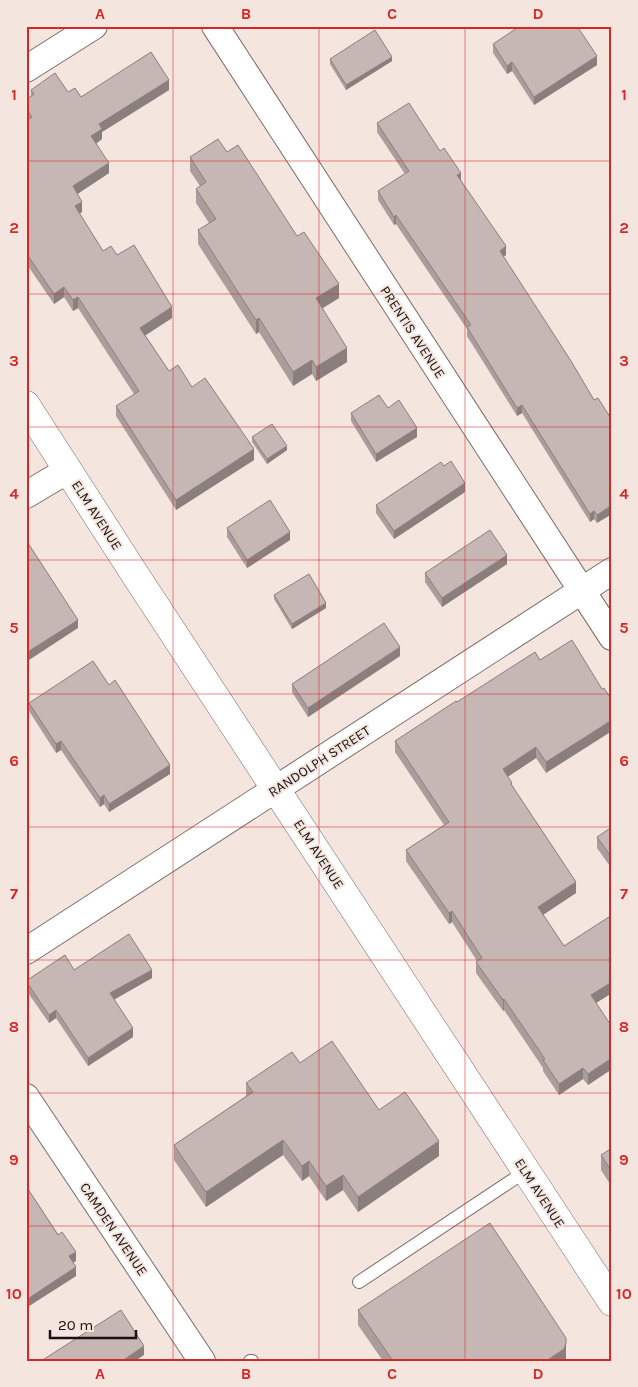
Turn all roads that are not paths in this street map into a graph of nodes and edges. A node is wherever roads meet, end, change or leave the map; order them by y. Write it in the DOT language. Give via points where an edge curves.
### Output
graph roads {
  1 [pos="94,26"];
  2 [pos="215,26"];
  3 [pos="26,69"];
  4 [pos="26,405"];
  5 [pos="68,470"];
  6 [pos="26,495"];
  7 [pos="612,572"];
  8 [pos="582,591"];
  9 [pos="612,637"];
  10 [pos="276,789"];
  11 [pos="26,951"];
  12 [pos="26,1097"];
  13 [pos="526,1171"];
  14 [pos="359,1282"];
  15 [pos="612,1302"];
  16 [pos="202,1361"];
  1 -- 3 [label="street"];
  2 -- 8 [label="street, PRENTIS AVENUE"];
  4 -- 5 [label="main road, ELM AVENUE"];
  5 -- 6 [label="street"];
  5 -- 10 [label="main road, ELM AVENUE"];
  7 -- 8 [label="street, RANDOLPH STREET"];
  8 -- 9 [label="street, PRENTIS AVENUE"];
  8 -- 10 [label="street, RANDOLPH STREET"];
  10 -- 11 [label="street, RANDOLPH STREET"];
  10 -- 13 [label="main road, ELM AVENUE"];
  12 -- 16 [label="street, CAMDEN AVENUE"];
  13 -- 14 [label="lane"];
  13 -- 15 [label="main road, ELM AVENUE"];
}
